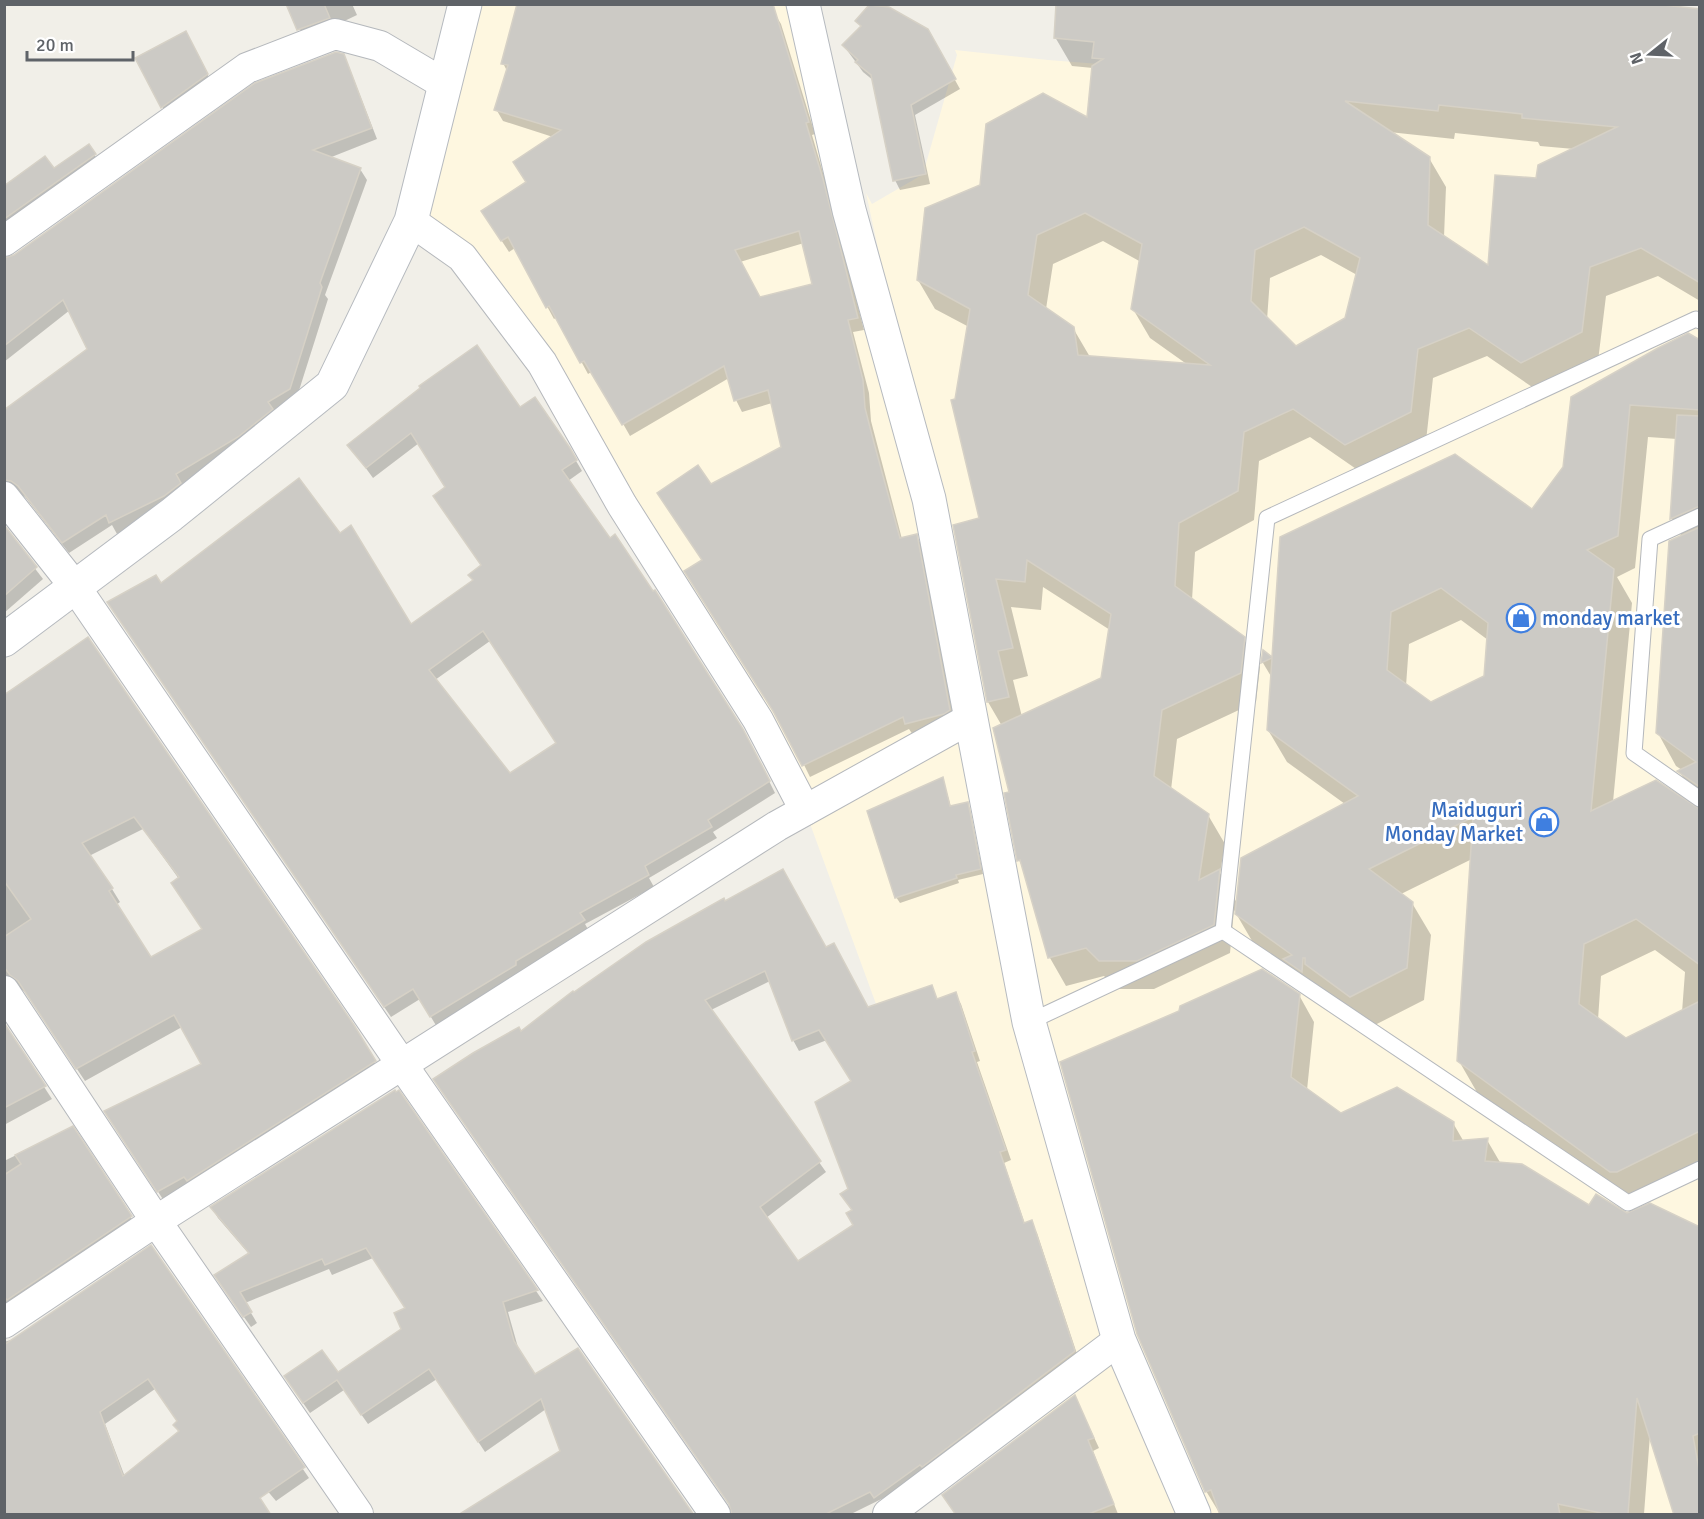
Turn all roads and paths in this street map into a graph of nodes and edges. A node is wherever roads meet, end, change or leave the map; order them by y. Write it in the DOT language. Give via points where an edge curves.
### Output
graph roads {
  1 [pos="465,4"];
  2 [pos="803,4"];
  3 [pos="446,85"];
  4 [pos="411,221"];
  5 [pos="4,241"];
  6 [pos="1700,321"];
  7 [pos="4,497"];
  8 [pos="1700,516"];
  9 [pos="76,588"];
  10 [pos="4,640"];
  11 [pos="971,718"];
  12 [pos="1700,800"];
  13 [pos="805,810"];
  14 [pos="1223,931"];
  15 [pos="4,991"];
  16 [pos="1029,1022"];
  17 [pos="403,1066"];
  18 [pos="1700,1169"];
  19 [pos="156,1221"];
  20 [pos="4,1323"];
  21 [pos="1119,1341"];
  22 [pos="358,1515"];
  23 [pos="715,1515"];
  24 [pos="888,1515"];
  25 [pos="1194,1515"];
  1 -- 3 [label="main road"];
  2 -- 11 [label="main road" via="849,210 928,499"];
  3 -- 4 [label="main road"];
  3 -- 5 [label="street" via="380,46 335,34 247,68"];
  4 -- 9 [label="main road" via="332,385"];
  4 -- 13 [label="street" via="462,256 542,363 622,505 758,720"];
  6 -- 14 [label="lane" via="1696,319 1267,518"];
  7 -- 9 [label="street"];
  8 -- 12 [label="lane" via="1650,539 1634,753"];
  9 -- 10 [label="main road"];
  9 -- 17 [label="street"];
  11 -- 13 [label="street"];
  11 -- 16 [label="main road"];
  13 -- 17 [label="street"];
  14 -- 16 [label="lane"];
  14 -- 18 [label="lane" via="1628,1203"];
  15 -- 19 [label="street"];
  16 -- 21 [label="main road"];
  17 -- 19 [label="street"];
  17 -- 23 [label="street"];
  19 -- 20 [label="street"];
  19 -- 22 [label="street"];
  21 -- 24 [label="street"];
  21 -- 25 [label="main road"];
}
